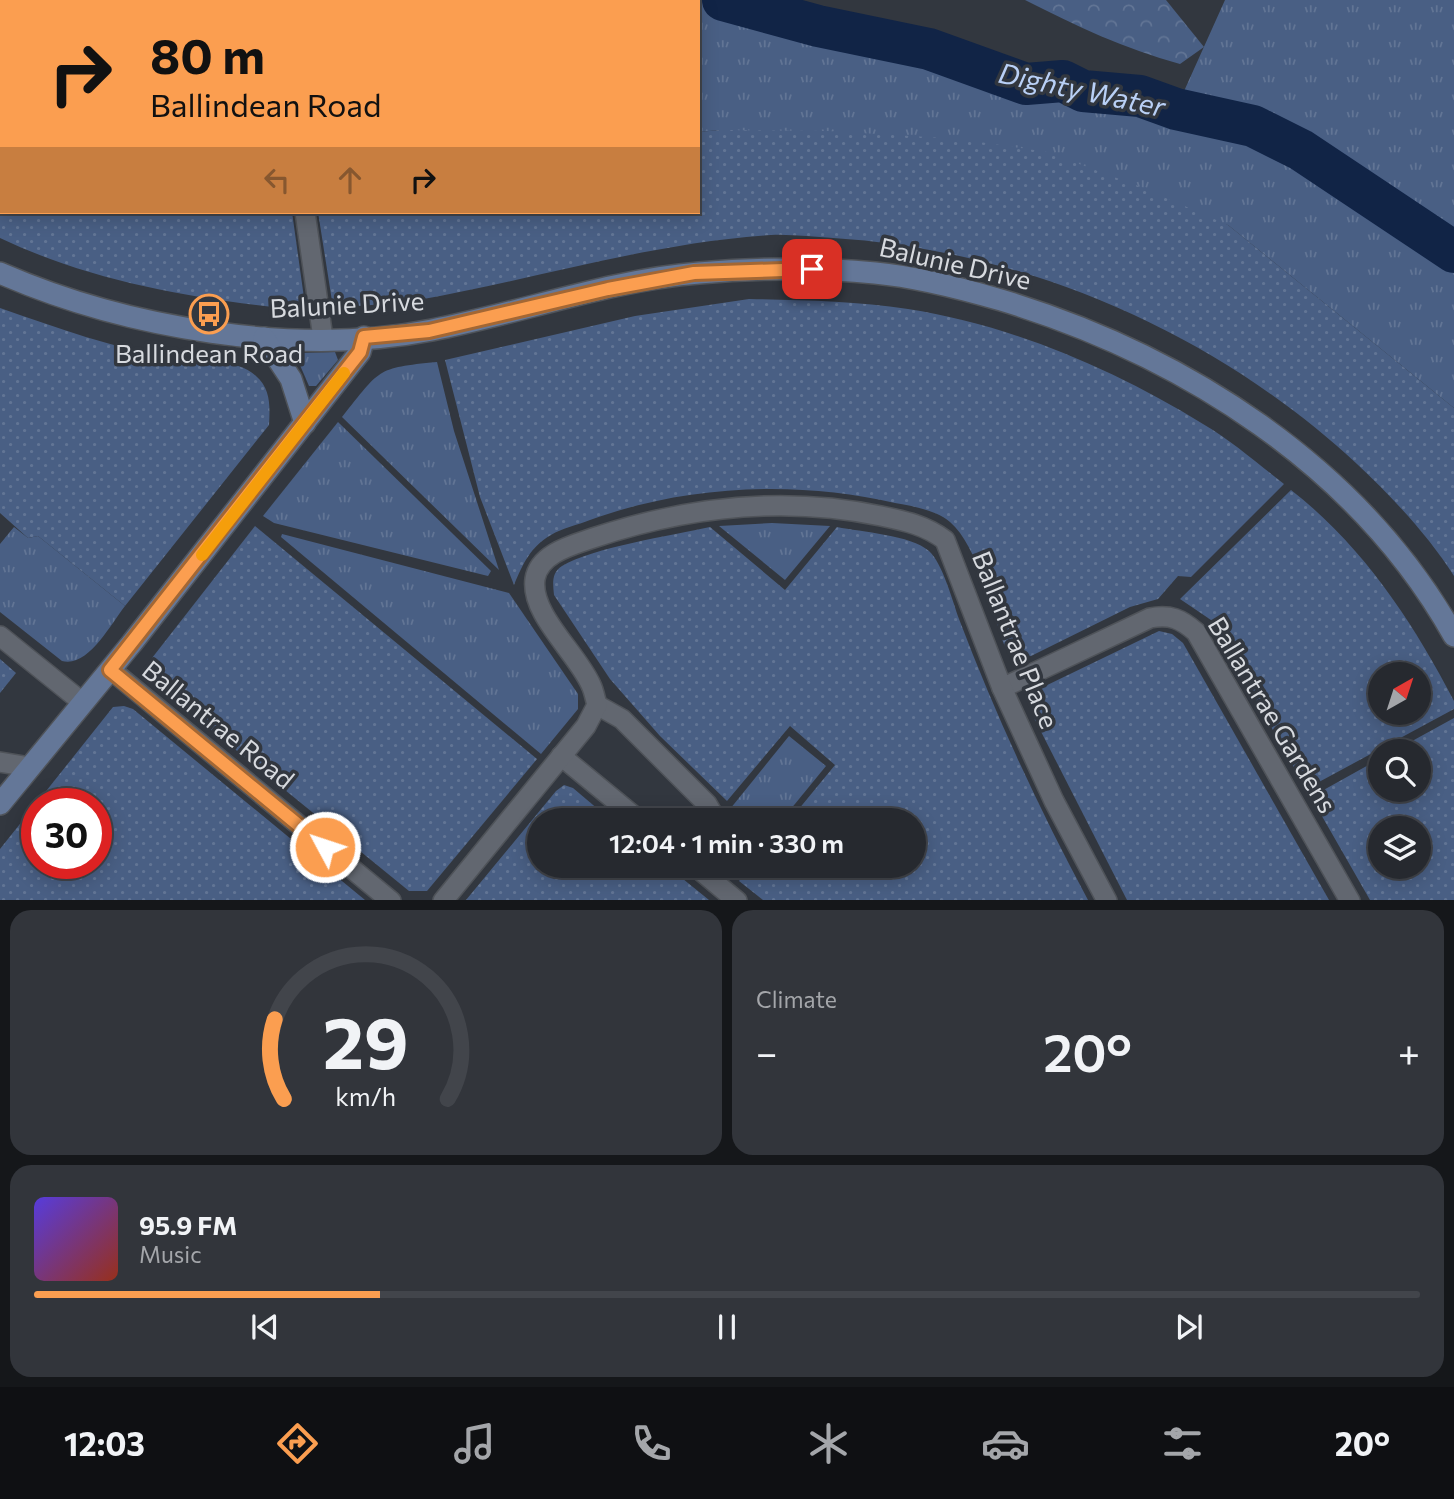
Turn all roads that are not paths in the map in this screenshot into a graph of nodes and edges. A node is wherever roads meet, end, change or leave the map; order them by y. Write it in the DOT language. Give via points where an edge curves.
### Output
graph roads {
  1 [pos="304,214"];
  2 [pos="0,273"];
  3 [pos="364,337"];
  4 [pos="264,338"];
  5 [pos="323,338"];
  6 [pos="305,423"];
  7 [pos="0,636"];
  8 [pos="1454,636"];
  9 [pos="110,670"];
  10 [pos="1002,688"];
  11 [pos="82,702"];
  12 [pos="597,705"];
  13 [pos="561,756"];
  14 [pos="0,762"];
  15 [pos="30,767"];
  16 [pos="0,804"];
  17 [pos="624,808"];
  18 [pos="709,808"];
  19 [pos="709,878"];
  20 [pos="390,900"];
  21 [pos="444,900"];
  22 [pos="736,900"];
  23 [pos="1106,900"];
  24 [pos="1349,900"];
  1 -- 5 [label="street"];
  2 -- 4 [label="street, Balunie Drive" via="110,311 178,328"];
  3 -- 5 [label="street, Balunie Drive"];
  3 -- 6 [label="street" via="360,352"];
  3 -- 8 [label="street, Balunie Drive" via="429,331 694,273 790,267 879,273 960,289 1125,344 1201,384 1340,490 1394,547"];
  4 -- 5 [label="street, Balunie Drive"];
  4 -- 6 [label="street" via="291,379"];
  6 -- 9 [label="street"];
  7 -- 11 [label="street"];
  9 -- 11 [label="street"];
  9 -- 20 [label="street, Ballantrae Road"];
  10 -- 12 [label="street, Ballantrae Place" via="945,540 915,524 848,509 771,505 642,522 563,548 545,560 535,575 541,608 592,685"];
  10 -- 23 [label="street, Ballantrae Place"];
  10 -- 24 [label="street, Ballantrae Gardens" via="1150,618 1165,615 1182,620 1196,632"];
  11 -- 15 [label="street"];
  12 -- 13 [label="street"];
  12 -- 18 [label="street" via="622,719"];
  13 -- 17 [label="street"];
  13 -- 21 [label="street"];
  14 -- 15 [label="street"];
  15 -- 16 [label="street"];
  19 -- 22 [label="street"];
}
